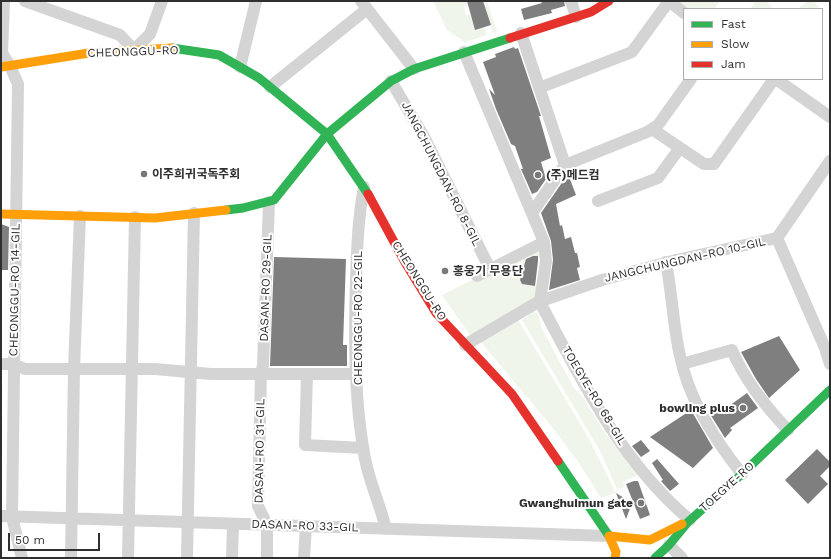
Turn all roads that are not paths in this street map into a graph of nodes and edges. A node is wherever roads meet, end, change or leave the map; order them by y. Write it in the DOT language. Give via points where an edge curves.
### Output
graph roads {
  1 [pos="4,1"];
  2 [pos="25,1"];
  3 [pos="162,1"];
  4 [pos="256,1"];
  5 [pos="571,1"];
  6 [pos="609,1"];
  7 [pos="669,1"];
  8 [pos="364,5"];
  9 [pos="683,12"];
  10 [pos="576,17"];
  11 [pos="521,33"];
  12 [pos="134,50"];
  13 [pos="464,52"];
  14 [pos="6,66"];
  15 [pos="240,67"];
  16 [pos="414,69"];
  17 [pos="391,80"];
  18 [pos="690,80"];
  19 [pos="774,80"];
  20 [pos="776,80"];
  21 [pos="270,87"];
  22 [pos="539,88"];
  23 [pos="830,117"];
  24 [pos="652,129"];
  25 [pos="327,134"];
  26 [pos="679,149"];
  27 [pos="830,161"];
  28 [pos="565,165"];
  29 [pos="364,187"];
  30 [pos="598,201"];
  31 [pos="269,202"];
  32 [pos="532,213"];
  33 [pos="1,214"];
  34 [pos="16,214"];
  35 [pos="194,214"];
  36 [pos="80,216"];
  37 [pos="135,217"];
  38 [pos="777,238"];
  39 [pos="544,242"];
  40 [pos="666,262"];
  41 [pos="490,269"];
  42 [pos="477,276"];
  43 [pos="540,301"];
  44 [pos="465,345"];
  45 [pos="7,364"];
  46 [pos="682,364"];
  47 [pos="830,364"];
  48 [pos="74,369"];
  49 [pos="131,369"];
  50 [pos="190,372"];
  51 [pos="261,374"];
  52 [pos="307,374"];
  53 [pos="357,374"];
  54 [pos="830,390"];
  55 [pos="788,430"];
  56 [pos="363,448"];
  57 [pos="742,474"];
  58 [pos="6,517"];
  59 [pos="71,519"];
  60 [pos="128,520"];
  61 [pos="689,521"];
  62 [pos="188,522"];
  63 [pos="233,524"];
  64 [pos="267,525"];
  65 [pos="306,526"];
  66 [pos="386,529"];
  67 [pos="609,536"];
  68 [pos="669,545"];
  69 [pos="22,558"];
  70 [pos="71,558"];
  71 [pos="128,558"];
  72 [pos="187,558"];
  73 [pos="232,558"];
  74 [pos="266,558"];
  75 [pos="304,558"];
  76 [pos="615,558"];
  77 [pos="655,558"];
  78 [pos="682,558"];
  1 -- 14 [label="street" via="2,53"];
  2 -- 12 [label="street" via="120,35"];
  3 -- 12 [label="street" via="150,34"];
  4 -- 15 [label="street"];
  5 -- 10 [label="street"];
  6 -- 10 [label="street" via="591,12"];
  7 -- 9 [label="street"];
  7 -- 22 [label="street" via="632,52"];
  8 -- 16 [label="street"];
  8 -- 21 [label="street"];
  10 -- 11 [label="street"];
  11 -- 13 [label="street"];
  11 -- 22 [label="street"];
  12 -- 14 [label="street, CHEONGGU-RO" via="88,53"];
  12 -- 15 [label="street, CHEONGGU-RO" via="172,48 219,55"];
  13 -- 16 [label="street"];
  13 -- 32 [label="street"];
  14 -- 34 [label="street, CHEONGGU-RO 14-GIL" via="18,84"];
  15 -- 21 [label="street, CHEONGGU-RO"];
  16 -- 17 [label="street"];
  17 -- 25 [label="street"];
  17 -- 41 [label="street, JANGCHUNGDAN-RO 8-GIL" via="423,135"];
  18 -- 24 [label="street" via="658,125"];
  19 -- 26 [label="street" via="714,164 704,164"];
  20 -- 23 [label="street"];
  21 -- 25 [label="street, CHEONGGU-RO"];
  22 -- 28 [label="street"];
  24 -- 26 [label="street"];
  24 -- 28 [label="street"];
  25 -- 29 [label="street, CHEONGGU-RO"];
  25 -- 31 [label="street" via="274,200"];
  26 -- 30 [label="street" via="658,178"];
  27 -- 38 [label="street, JANGCHUNGDAN-RO 10-GIL"];
  28 -- 32 [label="street"];
  29 -- 44 [label="street, CHEONGGU-RO" via="436,313"];
  29 -- 53 [label="street, CHEONGGU-RO 22-GIL" via="358,215 355,319"];
  31 -- 35 [label="street"];
  31 -- 51 [label="street, DASAN-RO 29-GIL"];
  32 -- 39 [label="street"];
  33 -- 34 [label="street"];
  34 -- 36 [label="street"];
  34 -- 45 [label="street, CHEONGGU-RO 14-GIL"];
  35 -- 37 [label="street" via="155,218"];
  35 -- 50 [label="street"];
  36 -- 37 [label="street"];
  36 -- 48 [label="street"];
  37 -- 49 [label="street"];
  38 -- 40 [label="street, JANGCHUNGDAN-RO 10-GIL"];
  38 -- 47 [label="street"];
  39 -- 41 [label="street"];
  39 -- 43 [label="street" via="546,261"];
  40 -- 43 [label="street, JANGCHUNGDAN-RO 10-GIL"];
  40 -- 46 [label="street"];
  41 -- 42 [label="street"];
  43 -- 44 [label="street, JANGCHUNGDAN-RO 10-GIL"];
  43 -- 61 [label="street, TOEGYE-RO 68-GIL" via="580,378 619,441 667,500"];
  44 -- 67 [label="street, CHEONGGU-RO" via="512,394"];
  45 -- 48 [label="street" via="24,368"];
  45 -- 58 [label="street, CHEONGGU-RO 14-GIL"];
  46 -- 55 [label="street" via="732,350 740,369 763,404"];
  46 -- 57 [label="street" via="701,414 719,445"];
  48 -- 49 [label="street"];
  48 -- 59 [label="street"];
  49 -- 50 [label="street"];
  49 -- 60 [label="street"];
  50 -- 51 [label="street"];
  50 -- 62 [label="street"];
  51 -- 52 [label="street"];
  51 -- 64 [label="street, DASAN-RO 31-GIL" via="258,506"];
  52 -- 53 [label="street"];
  52 -- 56 [label="street" via="305,445"];
  53 -- 56 [label="street, CHEONGGU-RO 22-GIL"];
  54 -- 55 [label="street, TOEGYE-RO"];
  55 -- 57 [label="street, TOEGYE-RO"];
  56 -- 66 [label="street, CHEONGGU-RO 22-GIL"];
  57 -- 61 [label="street, TOEGYE-RO"];
  58 -- 59 [label="street, DASAN-RO 33-GIL"];
  58 -- 69 [label="street, CHEONGGU-RO 14-GIL"];
  59 -- 60 [label="street, DASAN-RO 33-GIL"];
  59 -- 70 [label="street"];
  60 -- 62 [label="street, DASAN-RO 33-GIL"];
  60 -- 71 [label="street"];
  61 -- 67 [label="street" via="650,540"];
  61 -- 68 [label="street, TOEGYE-RO"];
  62 -- 63 [label="street, DASAN-RO 33-GIL"];
  62 -- 72 [label="street"];
  63 -- 64 [label="street, DASAN-RO 33-GIL"];
  63 -- 73 [label="street"];
  64 -- 65 [label="street, DASAN-RO 33-GIL"];
  64 -- 74 [label="street"];
  65 -- 66 [label="street, DASAN-RO 33-GIL"];
  65 -- 75 [label="street"];
  66 -- 67 [label="street, DASAN-RO 33-GIL"];
  67 -- 76 [label="street, CHEONGGU-RO" via="616,552"];
  68 -- 77 [label="street, TOEGYE-RO"];
  68 -- 78 [label="street"];
}
